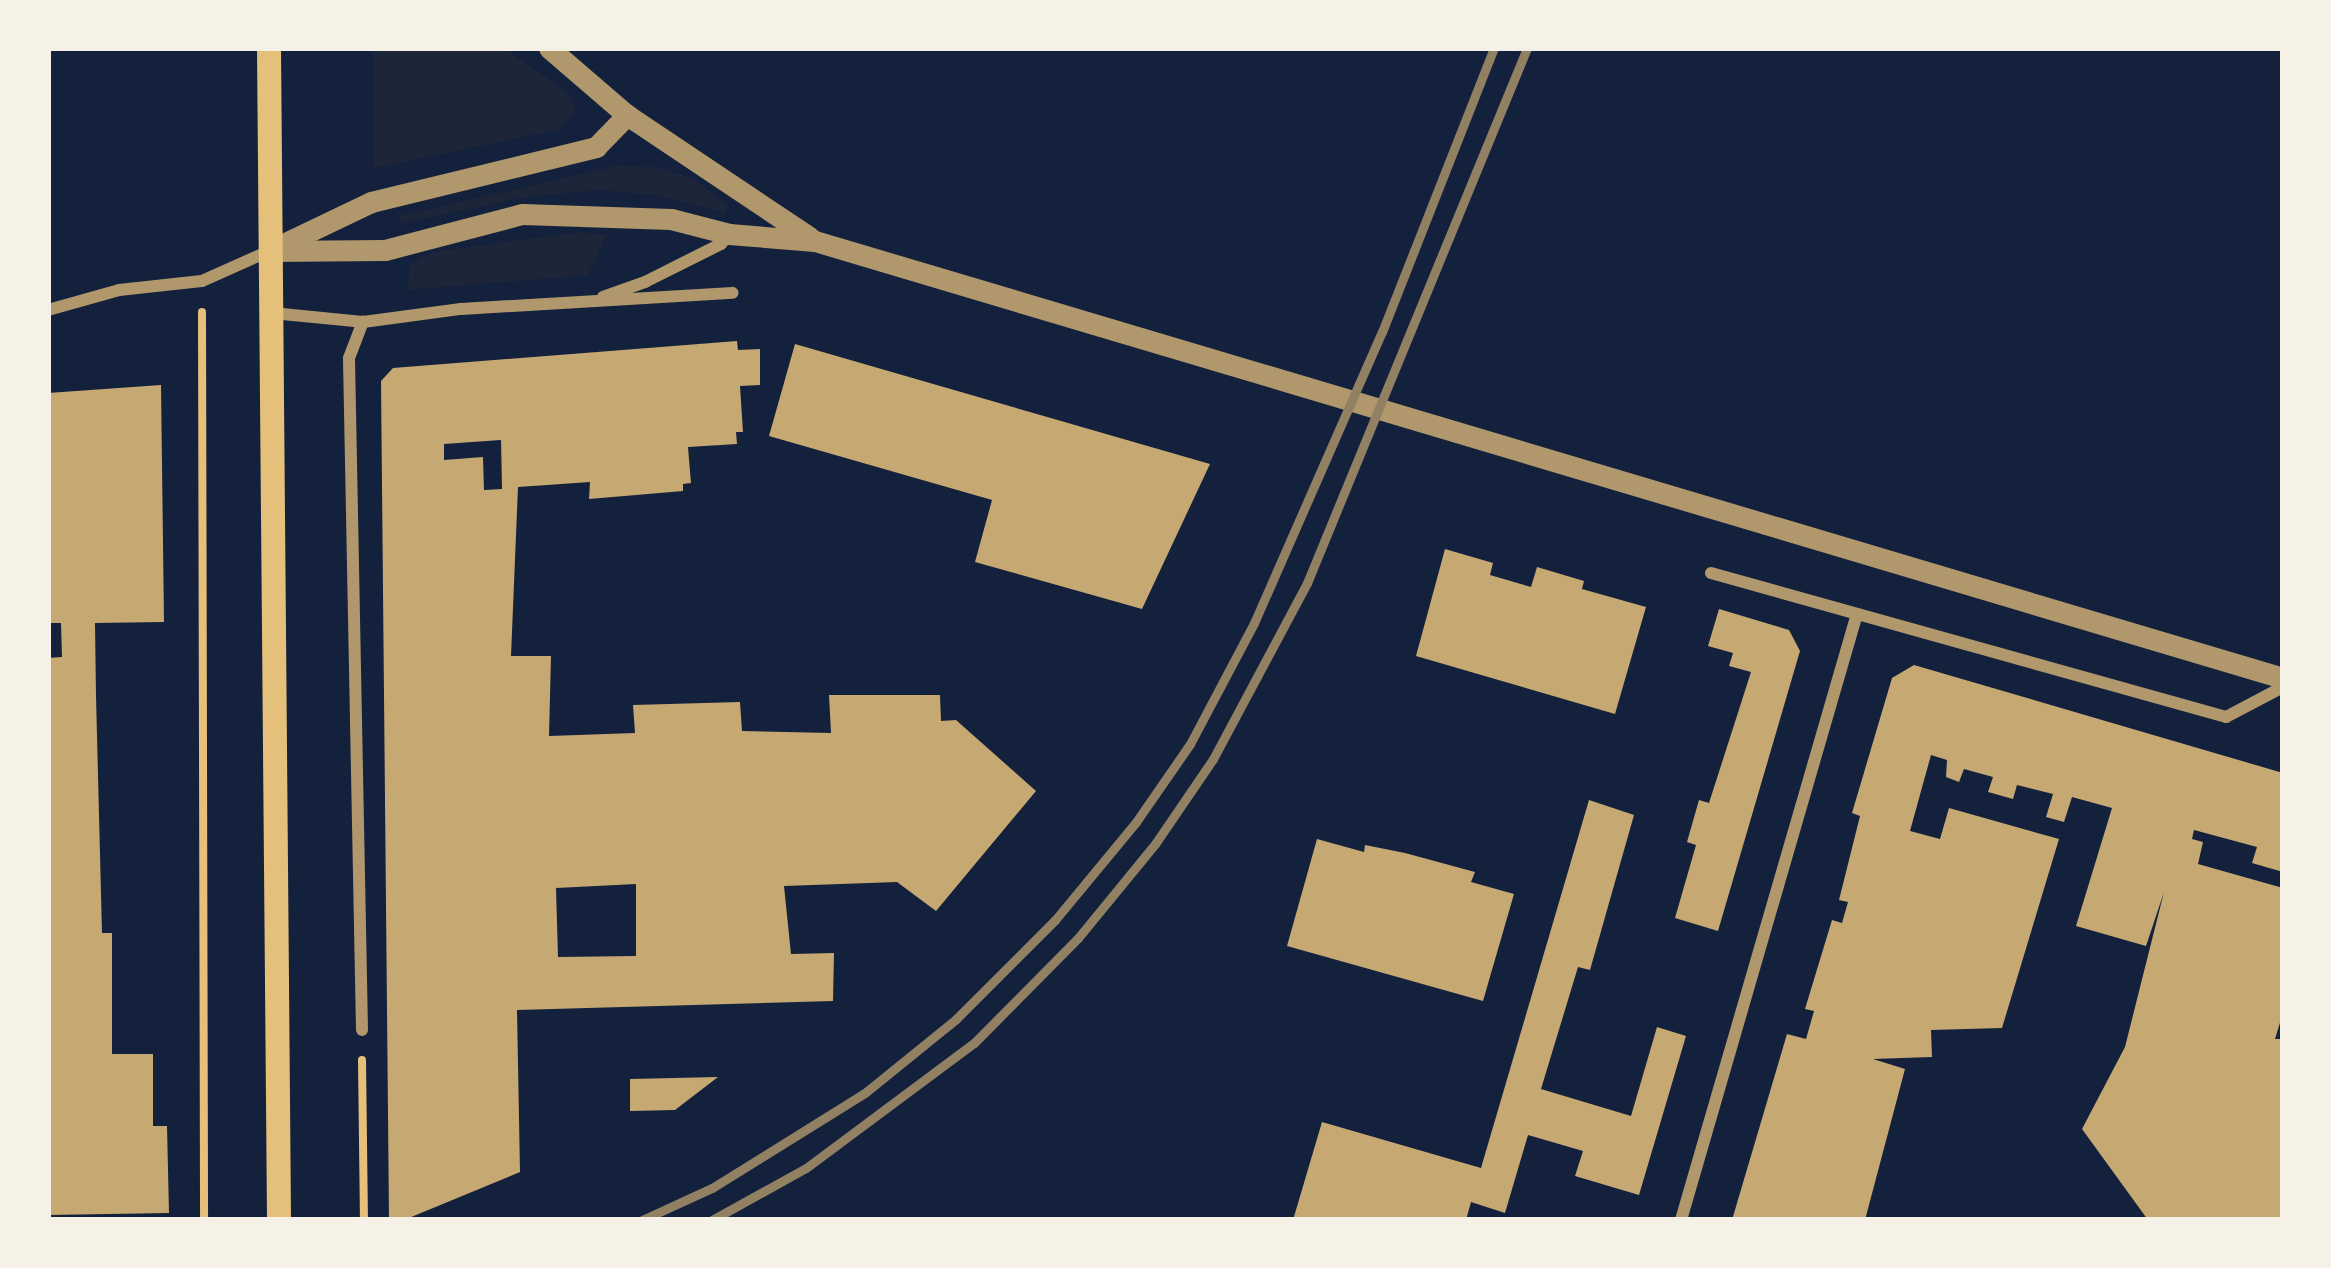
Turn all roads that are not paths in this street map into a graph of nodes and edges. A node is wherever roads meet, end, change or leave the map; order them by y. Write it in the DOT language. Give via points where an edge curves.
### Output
graph roads {
  1 [pos="269,48"];
  2 [pos="548,48"];
  3 [pos="627,115"];
  4 [pos="729,234"];
  5 [pos="815,241"];
  6 [pos="269,250"];
  7 [pos="733,292"];
  8 [pos="585,303"];
  9 [pos="48,310"];
  10 [pos="272,313"];
  11 [pos="363,322"];
  12 [pos="1711,573"];
  13 [pos="1857,614"];
  14 [pos="2283,682"];
  15 [pos="362,1030"];
  16 [pos="279,1220"];
  17 [pos="1682,1220"];
  1 -- 6 [label="main road"];
  2 -- 3 [label="street"];
  3 -- 5 [label="street"];
  3 -- 6 [label="street" via="596,147 371,202"];
  4 -- 5 [label="street"];
  4 -- 6 [label="street" via="671,219 523,214 385,250"];
  4 -- 8 [label="street" via="645,282"];
  5 -- 14 [label="street"];
  6 -- 9 [label="street" via="202,281 119,290"];
  6 -- 10 [label="main road"];
  7 -- 8 [label="street"];
  8 -- 11 [label="street"];
  10 -- 11 [label="street"];
  10 -- 16 [label="main road"];
  11 -- 15 [label="street" via="350,358"];
  12 -- 13 [label="street"];
  13 -- 14 [label="street" via="2225,717"];
  13 -- 17 [label="street"];
}
